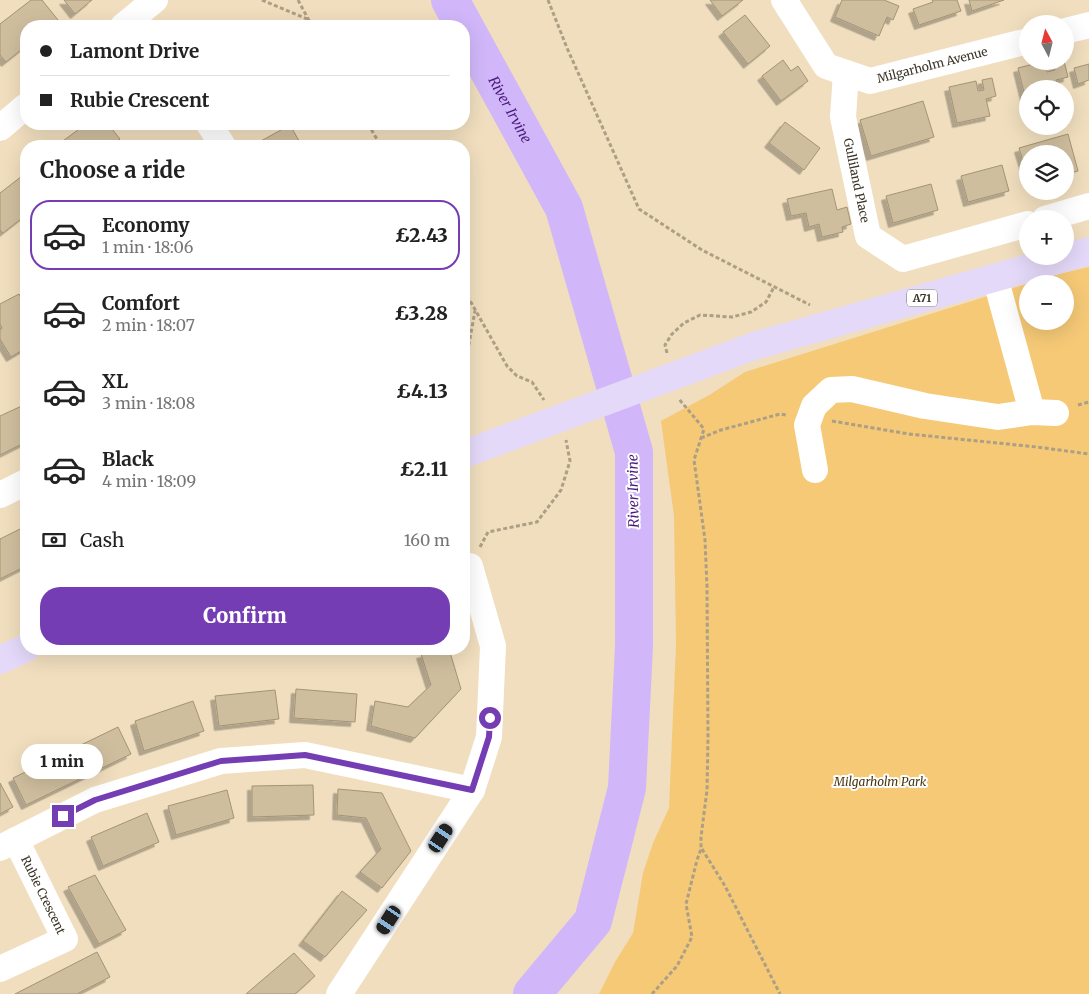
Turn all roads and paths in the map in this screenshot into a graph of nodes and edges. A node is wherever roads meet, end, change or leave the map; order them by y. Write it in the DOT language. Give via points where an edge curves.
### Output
graph roads {
  1 [pos="262,0"];
  2 [pos="298,0"];
  3 [pos="548,0"];
  4 [pos="784,0"];
  5 [pos="307,19"];
  6 [pos="1089,25"];
  7 [pos="1074,29"];
  8 [pos="1019,42"];
  9 [pos="846,73"];
  10 [pos="20,111"];
  11 [pos="0,128"];
  12 [pos="1089,206"];
  13 [pos="1074,211"];
  14 [pos="1019,226"];
  15 [pos="1089,251"];
  16 [pos="996,277"];
  17 [pos="774,286"];
  18 [pos="814,307"];
  19 [pos="475,310"];
  20 [pos="470,338"];
  21 [pos="680,364"];
  22 [pos="677,394"];
  23 [pos="809,418"];
  24 [pos="701,438"];
  25 [pos="470,452"];
  26 [pos="1089,454"];
  27 [pos="815,470"];
  28 [pos="20,485"];
  29 [pos="0,495"];
  30 [pos="470,566"];
  31 [pos="20,651"];
  32 [pos="0,660"];
  33 [pos="472,790"];
  34 [pos="8,844"];
  35 [pos="702,849"];
  36 [pos="0,969"];
  37 [pos="339,994"];
  38 [pos="652,994"];
  39 [pos="780,994"];
  1 -- 5 [label="path"];
  2 -- 5 [label="path"];
  3 -- 17 [label="path" via="639,209 702,250"];
  4 -- 9 [label="street, Milgarholm Avenue" via="826,66"];
  6 -- 7 [label="street"];
  8 -- 9 [label="street, Milgarholm Avenue" via="870,81"];
  9 -- 14 [label="street, Gulliland Place" via="843,117 868,236 902,259"];
  10 -- 11 [label="street"];
  12 -- 13 [label="street"];
  15 -- 16 [label="main road, A71"];
  16 -- 21 [label="main road, A71"];
  16 -- 23 [label="street" via="1044,413 998,417 925,406 852,389 831,390 814,406"];
  17 -- 18 [label="path"];
  17 -- 21 [label="path" via="766,302 751,312 732,317 700,315 684,323 666,345"];
  19 -- 20 [label="path"];
  21 -- 25 [label="main road, A71"];
  22 -- 24 [label="path" via="680,403 704,429"];
  23 -- 24 [label="path" via="780,414"];
  23 -- 26 [label="path" via="910,434"];
  23 -- 27 [label="street" via="807,425"];
  24 -- 35 [label="path" via="694,460 705,540 709,684"];
  28 -- 29 [label="street"];
  30 -- 33 [label="street" via="493,646 489,737"];
  31 -- 32 [label="main road"];
  33 -- 34 [label="street, Rubie Crescent" via="305,755 221,761 95,800"];
  33 -- 37 [label="street"];
  34 -- 36 [label="street, Rubie Crescent" via="65,939"];
  35 -- 38 [label="path" via="686,904 692,937 677,966"];
  35 -- 39 [label="path" via="725,886"];
}
